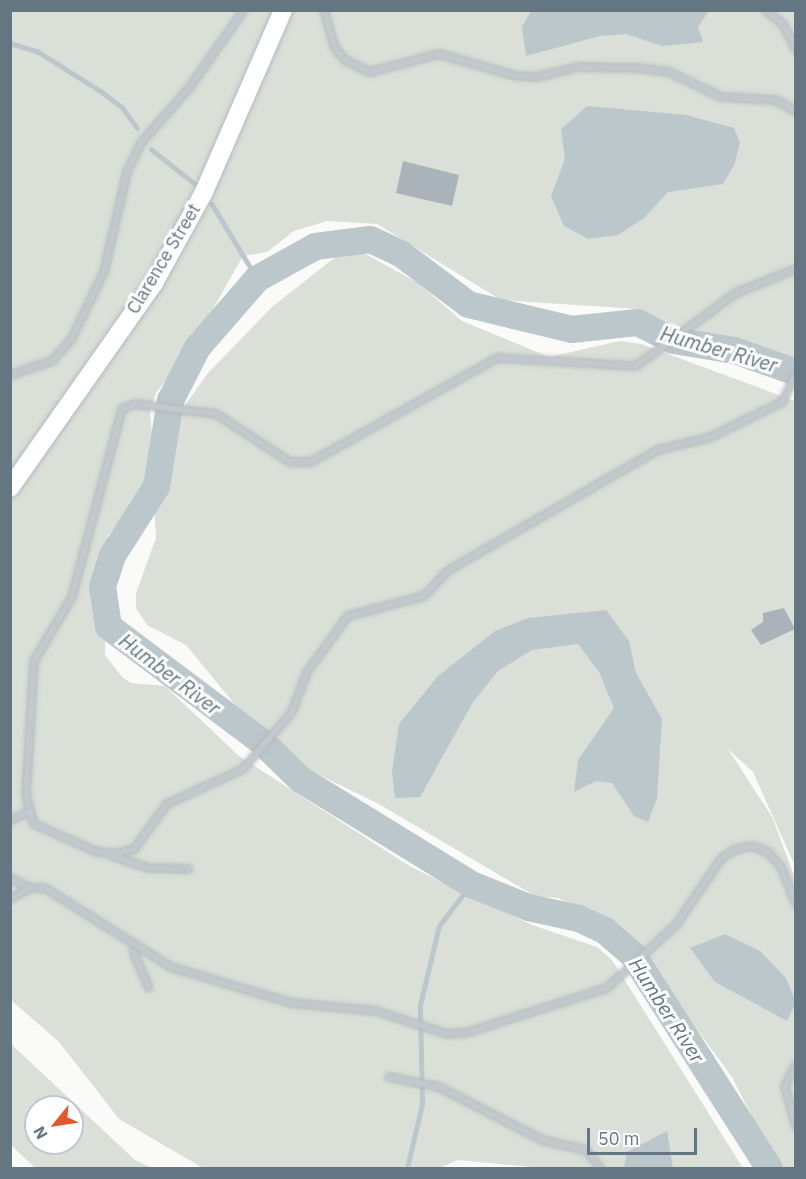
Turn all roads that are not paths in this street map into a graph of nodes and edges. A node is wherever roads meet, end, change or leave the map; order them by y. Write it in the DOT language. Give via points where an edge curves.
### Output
graph roads {
  1 [pos="244,10"];
  2 [pos="284,10"];
  3 [pos="324,10"];
  4 [pos="765,10"];
  5 [pos="795,50"];
  6 [pos="795,111"];
  7 [pos="795,269"];
  8 [pos="795,374"];
  9 [pos="10,375"];
  10 [pos="10,488"];
  11 [pos="27,812"];
  12 [pos="10,821"];
  13 [pos="107,853"];
  14 [pos="189,869"];
  15 [pos="10,878"];
  16 [pos="30,888"];
  17 [pos="10,899"];
  18 [pos="795,904"];
  19 [pos="122,940"];
  20 [pos="149,988"];
  21 [pos="795,1065"];
  22 [pos="389,1077"];
  23 [pos="795,1126"];
  24 [pos="600,1168"];
  1 -- 9 [label="lane" via="190,87 141,142 127,171 104,272 71,340 52,361"];
  2 -- 10 [label="street, Clarence Street" via="204,192 154,283"];
  3 -- 6 [label="lane" via="335,48 345,60 370,72 406,58 439,54 537,77 578,67 639,68 669,72 721,97 774,100"];
  4 -- 5 [label="lane" via="783,24"];
  7 -- 11 [label="lane" via="736,293 655,356 636,366 497,358 311,462 290,462 216,414 135,404 122,409 72,597 34,661 27,721 32,750"];
  8 -- 13 [label="lane" via="782,402 711,437 658,450 449,570 424,596 348,616 307,672 292,712 243,769 167,804 134,849"];
  11 -- 12 [label="lane"];
  11 -- 13 [label="lane" via="40,831"];
  13 -- 14 [label="lane" via="124,863 170,872"];
  15 -- 16 [label="lane"];
  16 -- 17 [label="lane"];
  16 -- 19 [label="lane" via="63,896"];
  18 -- 19 [label="lane" via="781,867 768,852 752,846 734,850 721,859 676,925 653,941 607,988 469,1032 429,1032 376,1011 291,1003 231,988 171,967"];
  19 -- 20 [label="lane" via="138,956"];
  21 -- 23 [label="lane" via="785,1086"];
  22 -- 24 [label="lane" via="439,1088 542,1140 586,1150"];
}
